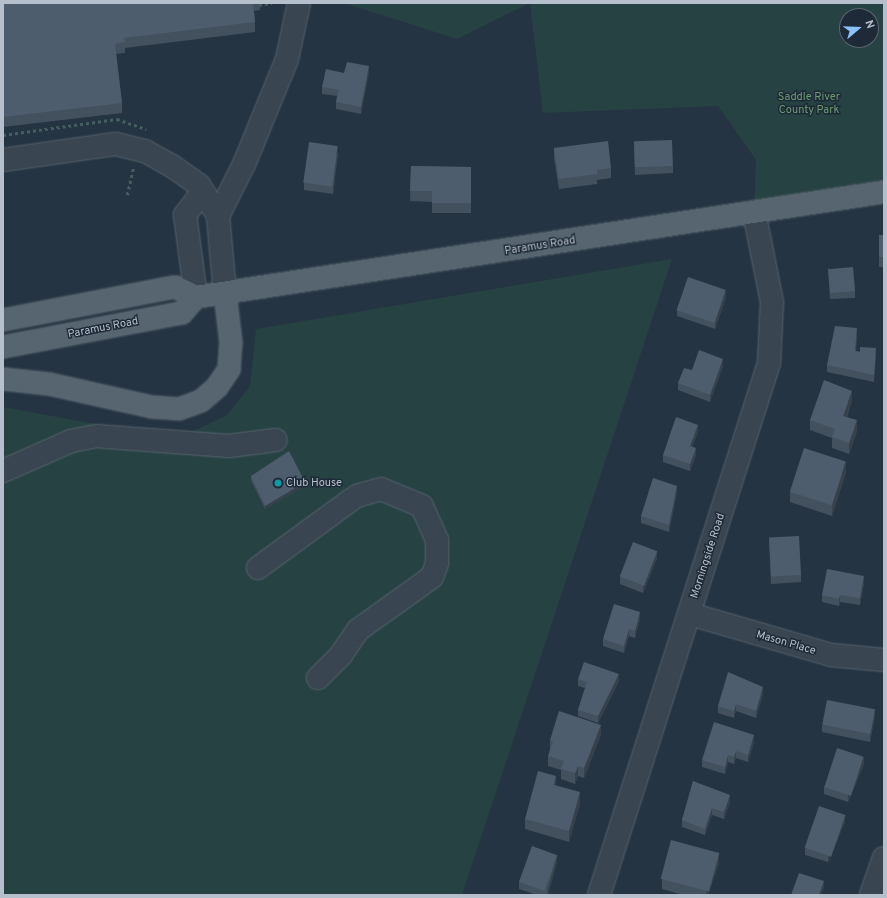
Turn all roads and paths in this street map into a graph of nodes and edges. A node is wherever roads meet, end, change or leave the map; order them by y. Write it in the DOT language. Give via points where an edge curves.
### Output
graph roads {
  1 [pos="272,3"];
  2 [pos="299,3"];
  3 [pos="259,5"];
  4 [pos="154,132"];
  5 [pos="3,135"];
  6 [pos="3,160"];
  7 [pos="203,191"];
  8 [pos="884,192"];
  9 [pos="754,212"];
  10 [pos="218,216"];
  11 [pos="225,293"];
  12 [pos="196,298"];
  13 [pos="3,320"];
  14 [pos="3,347"];
  15 [pos="3,379"];
  16 [pos="276,440"];
  17 [pos="3,472"];
  18 [pos="258,568"];
  19 [pos="690,614"];
  20 [pos="884,660"];
  21 [pos="318,678"];
  22 [pos="884,858"];
  23 [pos="599,895"];
  24 [pos="871,895"];
  1 -- 3 [label="path"];
  2 -- 10 [label="street" via="287,59 246,162"];
  4 -- 5 [label="path" via="117,119"];
  6 -- 7 [label="street" via="116,144 145,150 172,166"];
  7 -- 10 [label="street"];
  7 -- 12 [label="street" via="185,215"];
  8 -- 9 [label="main road, Paramus Road"];
  9 -- 11 [label="main road, Paramus Road"];
  9 -- 19 [label="street, Morningside Road" via="772,302 769,363"];
  10 -- 11 [label="street"];
  11 -- 12 [label="main road, Paramus Road"];
  11 -- 15 [label="main road" via="231,343 228,369 217,387 201,401 179,409 152,407 49,384"];
  12 -- 13 [label="main road" via="175,287"];
  12 -- 14 [label="main road, Paramus Road" via="182,313"];
  16 -- 17 [label="street" via="229,446 96,436 72,441"];
  18 -- 21 [label="street" via="354,498 381,490 422,506 437,540 437,563 432,577 358,630 341,655"];
  19 -- 20 [label="street, Mason Place" via="831,655"];
  19 -- 23 [label="street, Morningside Road"];
  22 -- 24 [label="street"];
}
